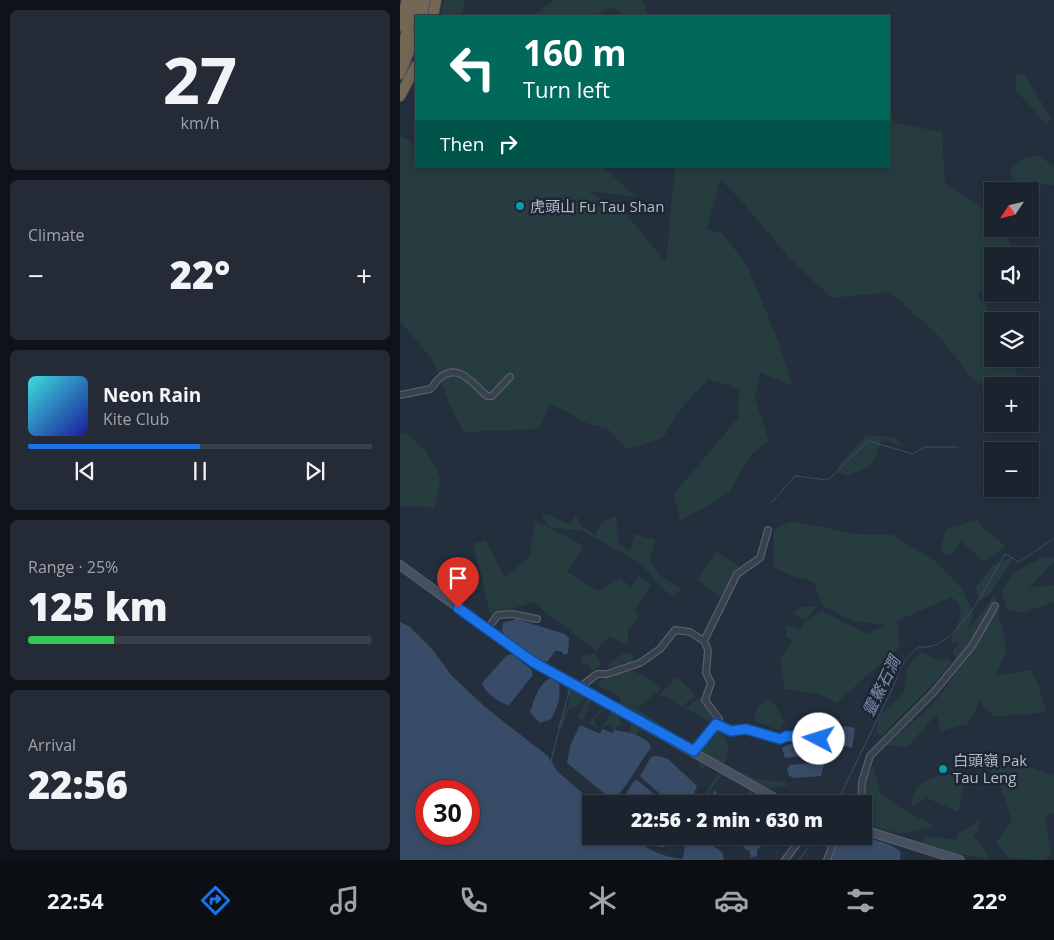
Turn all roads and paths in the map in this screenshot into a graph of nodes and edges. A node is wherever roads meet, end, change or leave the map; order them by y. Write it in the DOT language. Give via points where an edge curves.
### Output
graph roads {
  1 [pos="407,0"];
  2 [pos="417,0"];
  3 [pos="425,0"];
  4 [pos="436,0"];
  5 [pos="422,15"];
  6 [pos="433,15"];
  7 [pos="400,26"];
  8 [pos="415,36"];
  9 [pos="400,54"];
  10 [pos="415,68"];
  11 [pos="400,74"];
  12 [pos="400,96"];
  13 [pos="510,377"];
  14 [pos="400,395"];
  15 [pos="768,530"];
  16 [pos="400,565"];
  17 [pos="995,606"];
  18 [pos="537,619"];
  19 [pos="487,629"];
  20 [pos="704,641"];
  21 [pos="579,688"];
  22 [pos="716,724"];
  23 [pos="828,746"];
  24 [pos="694,751"];
  25 [pos="770,795"];
  26 [pos="861,795"];
  27 [pos="872,833"];
  28 [pos="796,845"];
  29 [pos="833,845"];
  30 [pos="785,860"];
  31 [pos="827,860"];
  32 [pos="960,860"];
  1 -- 7 [label="highway"];
  2 -- 9 [label="highway"];
  3 -- 5 [label="highway"];
  4 -- 6 [label="highway"];
  8 -- 11 [label="highway"];
  10 -- 12 [label="highway"];
  13 -- 14 [label="street" via="492,396 487,396 459,372 450,371 430,389"];
  15 -- 20 [label="street" via="760,558 737,574"];
  16 -- 19 [label="street"];
  17 -- 26 [label="street" via="972,646 934,692 870,756"];
  18 -- 19 [label="street" via="498,615"];
  19 -- 21 [label="street" via="533,662"];
  20 -- 21 [label="street" via="690,632 675,630 660,649 640,663 597,674"];
  20 -- 22 [label="street" via="708,650 706,672 711,683 705,700 719,719"];
  21 -- 24 [label="street"];
  22 -- 23 [label="street" via="731,731 746,729 780,739 787,736 819,739"];
  22 -- 24 [label="street"];
  24 -- 25 [label="street"];
  27 -- 32 [label="street"];
  28 -- 30 [label="street"];
  29 -- 31 [label="street"];
}
